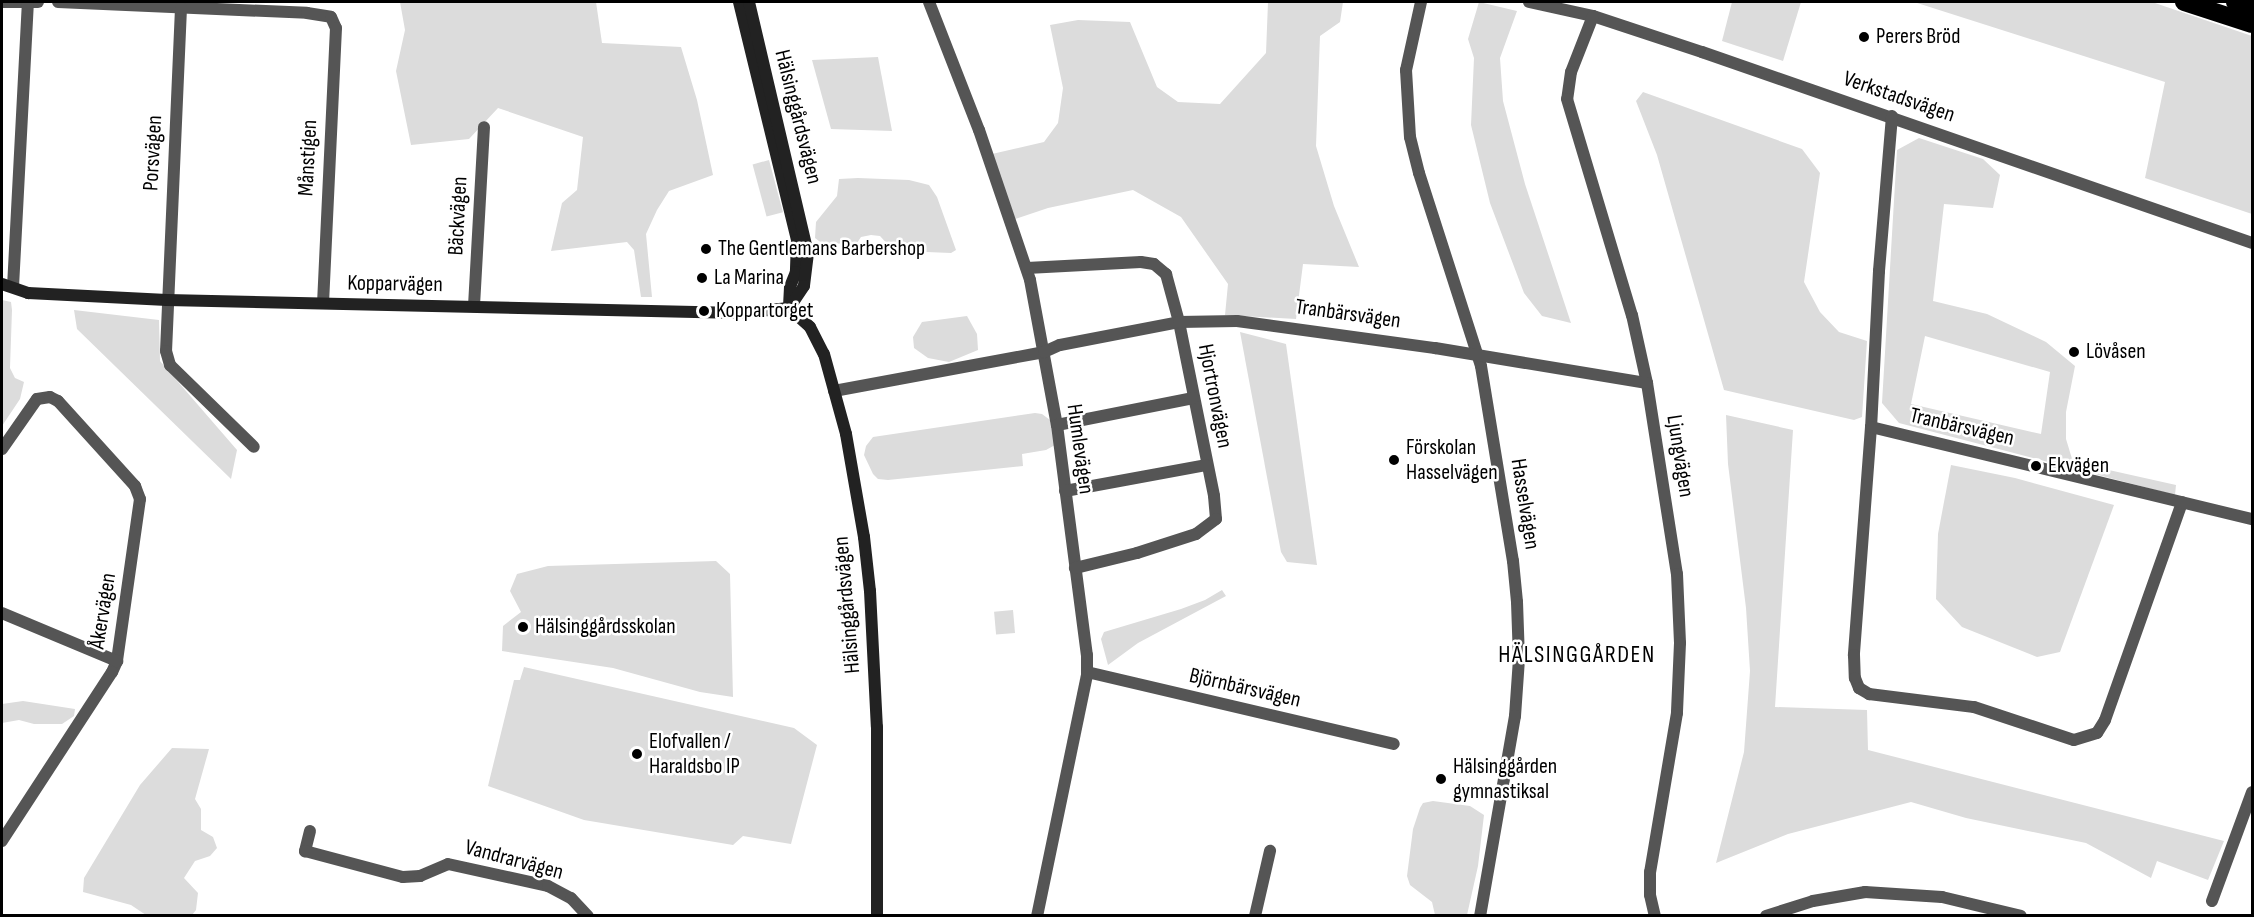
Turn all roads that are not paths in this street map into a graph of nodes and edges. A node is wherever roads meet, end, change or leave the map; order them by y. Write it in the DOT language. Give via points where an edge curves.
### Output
graph roads {
  1 [pos="2,2"];
  2 [pos="33,2"];
  3 [pos="58,2"];
  4 [pos="739,2"];
  5 [pos="749,2"];
  6 [pos="928,2"];
  7 [pos="1421,2"];
  8 [pos="1529,2"];
  9 [pos="2184,2"];
  10 [pos="2203,2"];
  11 [pos="2235,2"];
  12 [pos="181,8"];
  13 [pos="2253,8"];
  14 [pos="1593,16"];
  15 [pos="2253,23"];
  16 [pos="1892,116"];
  17 [pos="484,127"];
  18 [pos="2253,243"];
  19 [pos="1027,268"];
  20 [pos="7,286"];
  21 [pos="167,300"];
  22 [pos="323,303"];
  23 [pos="474,306"];
  24 [pos="789,309"];
  25 [pos="1179,322"];
  26 [pos="1044,352"];
  27 [pos="1479,356"];
  28 [pos="1647,383"];
  29 [pos="834,391"];
  30 [pos="1193,398"];
  31 [pos="1057,425"];
  32 [pos="1871,427"];
  33 [pos="254,447"];
  34 [pos="2,449"];
  35 [pos="1206,465"];
  36 [pos="1065,491"];
  37 [pos="2182,502"];
  38 [pos="2253,519"];
  39 [pos="1075,568"];
  40 [pos="2,613"];
  41 [pos="117,661"];
  42 [pos="1087,672"];
  43 [pos="1394,744"];
  44 [pos="2253,792"];
  45 [pos="310,831"];
  46 [pos="2,841"];
  47 [pos="1270,851"];
  48 [pos="2212,902"];
  49 [pos="588,915"];
  50 [pos="877,915"];
  51 [pos="1037,915"];
  52 [pos="1255,915"];
  53 [pos="1480,915"];
  54 [pos="1654,915"];
  55 [pos="1766,915"];
  56 [pos="2021,915"];
  1 -- 2 [label="street"];
  2 -- 20 [label="street"];
  3 -- 12 [label="street"];
  4 -- 24 [label="street, Hälsinggårdsvägen" via="797,240"];
  5 -- 24 [label="street, Hälsinggårdsvägen" via="808,253 804,286"];
  6 -- 19 [label="street, Humlevägen" via="979,130"];
  7 -- 27 [label="street, Hasselvägen" via="1407,70 1410,137"];
  8 -- 14 [label="street, Verkstadsvägen"];
  9 -- 15 [label="highway"];
  10 -- 15 [label="highway"];
  11 -- 13 [label="highway"];
  12 -- 21 [label="street, Porsvägen"];
  12 -- 22 [label="street, Månstigen" via="331,17 336,28"];
  14 -- 16 [label="street, Verkstadsvägen"];
  14 -- 28 [label="street, Ljungvägen" via="1571,72 1568,104 1632,315"];
  16 -- 18 [label="street, Verkstadsvägen"];
  16 -- 32 [label="street"];
  17 -- 23 [label="street, Bäckvägen"];
  19 -- 25 [label="street, Hjortronvägen" via="1154,264 1169,280"];
  19 -- 26 [label="street, Humlevägen"];
  20 -- 21 [label="street, Kopparvägen" via="28,293"];
  21 -- 22 [label="street, Kopparvägen"];
  21 -- 33 [label="street, Porsvägen" via="166,351 170,365"];
  22 -- 23 [label="street, Kopparvägen"];
  23 -- 24 [label="street, Kopparvägen" via="739,313"];
  24 -- 29 [label="street, Hälsinggårdsvägen" via="810,327 824,354"];
  25 -- 26 [label="street, Tranbärsvägen" via="1060,345"];
  25 -- 27 [label="street, Tranbärsvägen" via="1275,324"];
  25 -- 30 [label="street, Hjortronvägen"];
  26 -- 29 [label="street"];
  26 -- 31 [label="street, Humlevägen"];
  27 -- 28 [label="street, Tranbärsvägen"];
  27 -- 53 [label="street, Hasselvägen" via="1513,561 1519,659 1505,781"];
  28 -- 54 [label="street, Ljungvägen" via="1677,574 1680,643 1677,713 1650,872"];
  29 -- 50 [label="street, Hälsinggårdsvägen" via="856,488 869,585 877,739"];
  30 -- 31 [label="street"];
  30 -- 35 [label="street, Hjortronvägen"];
  31 -- 36 [label="street, Humlevägen"];
  32 -- 37 [label="street, Tranbärsvägen"];
  32 -- 37 [label="street" via="1854,655 1856,683 1869,694 1974,707 2074,740 2097,733 2105,720"];
  34 -- 41 [label="street, Åkervägen" via="37,399 44,396 58,401 140,495"];
  35 -- 36 [label="street"];
  35 -- 39 [label="street, Hjortronvägen" via="1216,516 1207,528 1137,553"];
  36 -- 39 [label="street, Humlevägen"];
  37 -- 38 [label="street, Tranbärsvägen"];
  39 -- 42 [label="street, Humlevägen"];
  40 -- 41 [label="street"];
  41 -- 46 [label="street, Åkervägen"];
  42 -- 43 [label="street, Björnbärsvägen"];
  42 -- 51 [label="street, Humlevägen"];
  44 -- 48 [label="street"];
  45 -- 49 [label="street, Vandrarvägen" via="305,851 403,877 420,876 448,864 537,884 566,895"];
  47 -- 52 [label="street"];
  55 -- 56 [label="street" via="1822,899 1876,892 1942,897"];
}
